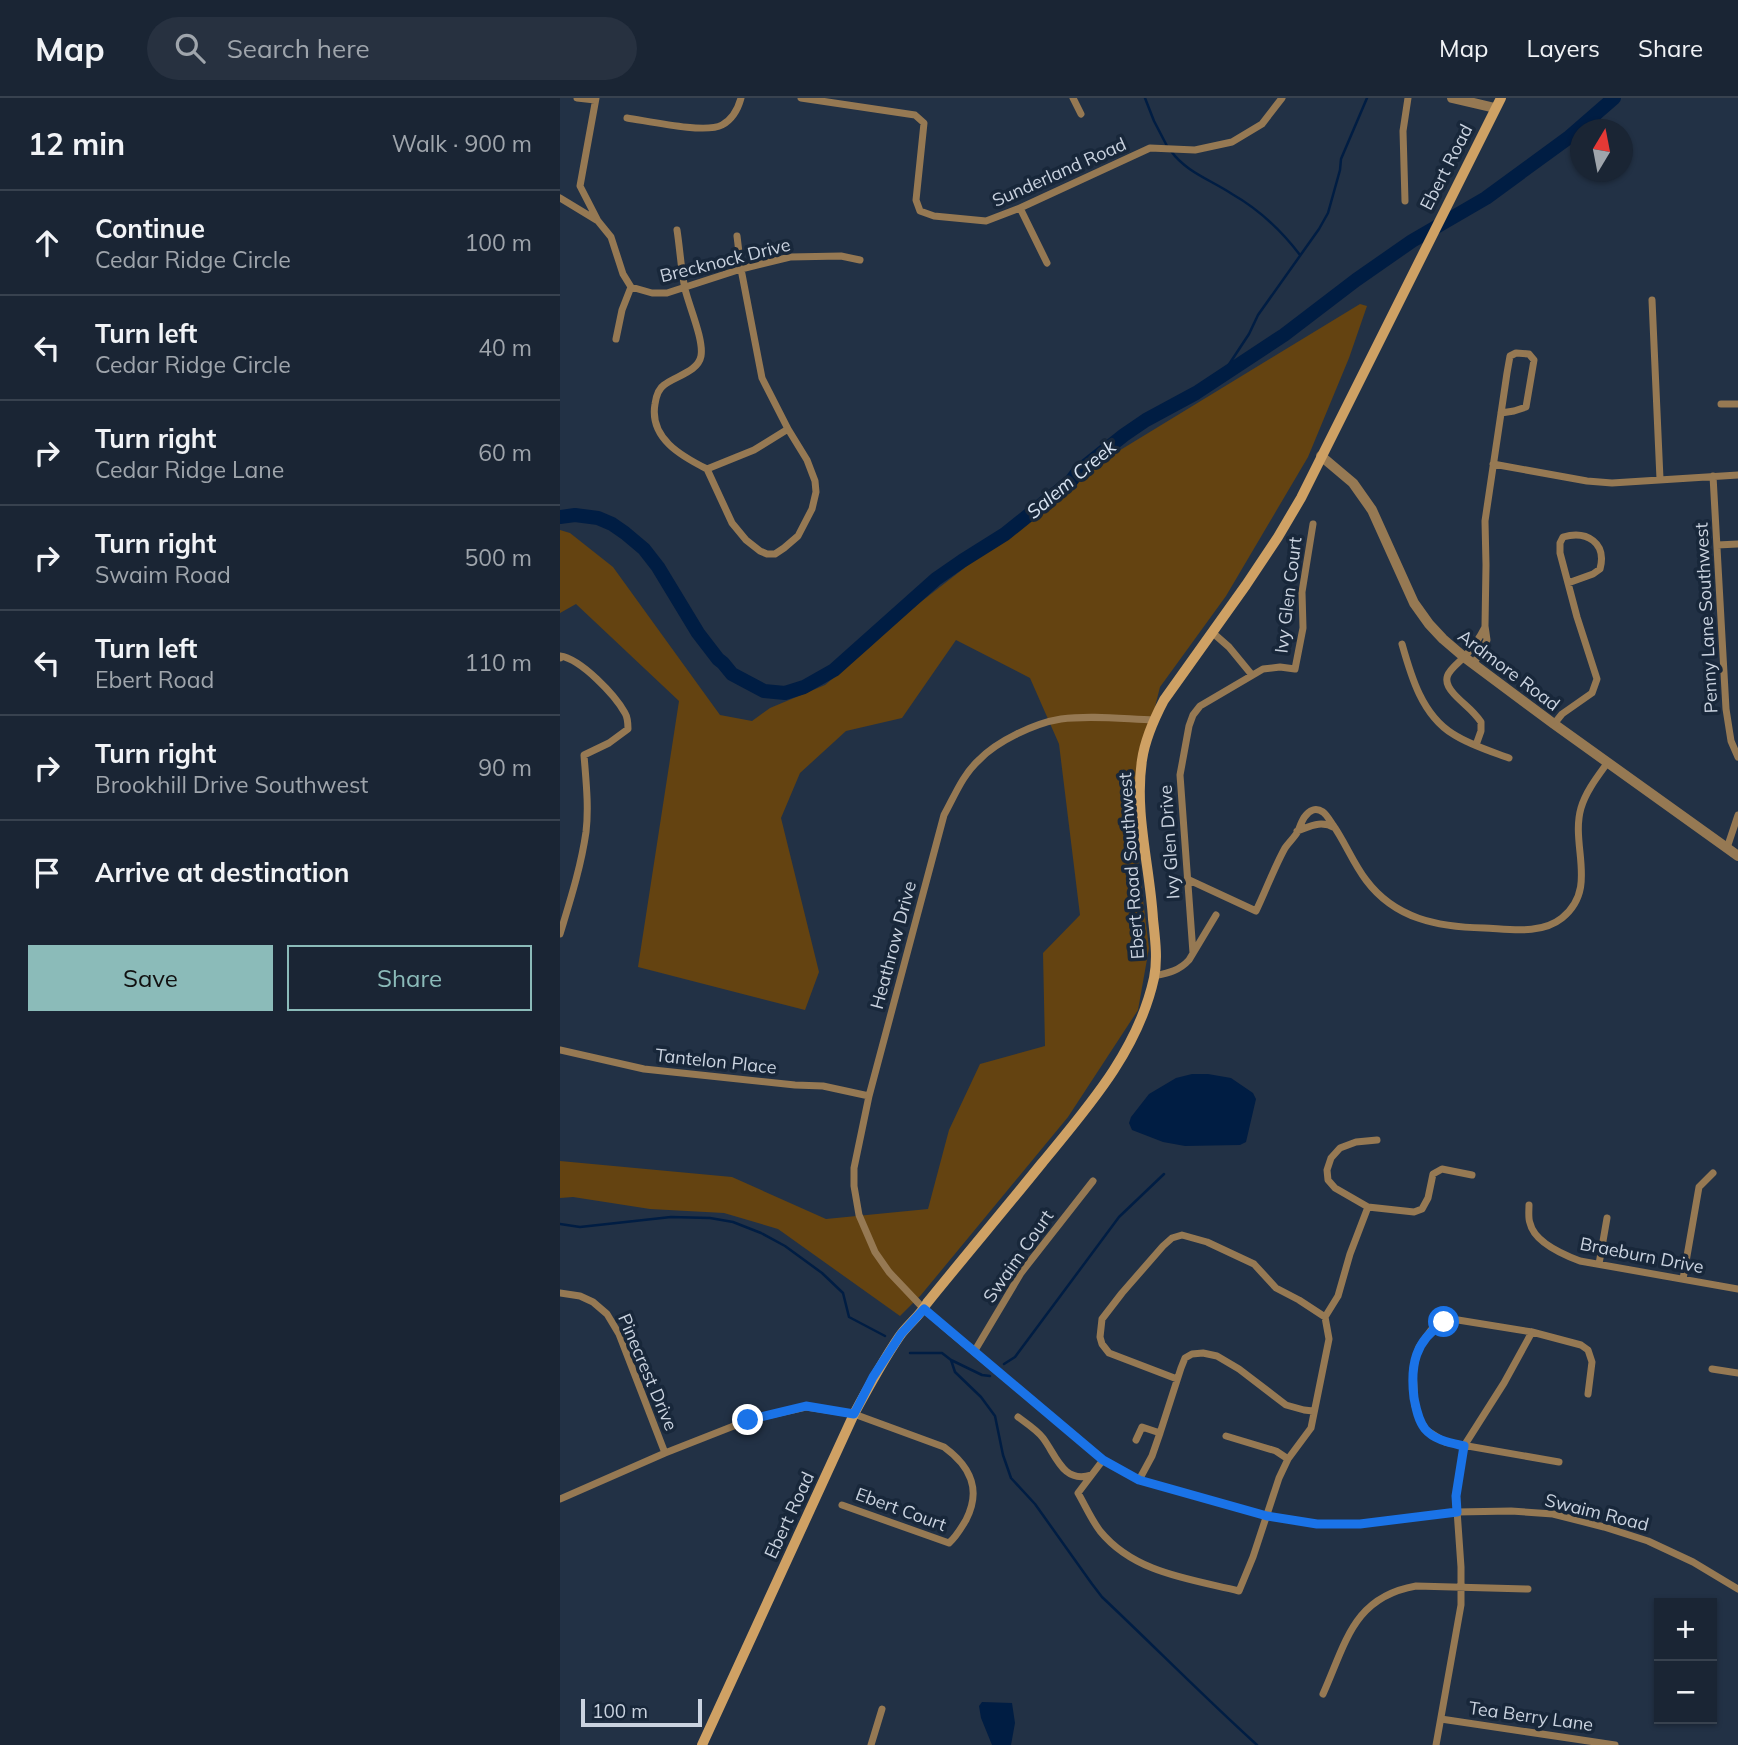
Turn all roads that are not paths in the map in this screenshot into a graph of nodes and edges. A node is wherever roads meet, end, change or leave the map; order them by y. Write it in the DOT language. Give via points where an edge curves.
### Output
graph roads {
  1 [pos="577,98"];
  2 [pos="741,98"];
  3 [pos="801,98"];
  4 [pos="1073,98"];
  5 [pos="1282,98"];
  6 [pos="1408,98"];
  7 [pos="1452,98"];
  8 [pos="595,99"];
  9 [pos="1498,103"];
  10 [pos="1080,114"];
  11 [pos="627,118"];
  12 [pos="560,198"];
  13 [pos="1405,201"];
  14 [pos="1020,208"];
  15 [pos="598,221"];
  16 [pos="677,230"];
  17 [pos="737,236"];
  18 [pos="1422,252"];
  19 [pos="860,260"];
  20 [pos="1047,263"];
  21 [pos="741,269"];
  22 [pos="631,286"];
  23 [pos="684,286"];
  24 [pos="1652,300"];
  25 [pos="616,339"];
  26 [pos="1721,404"];
  27 [pos="1738,404"];
  28 [pos="1501,413"];
  29 [pos="788,429"];
  30 [pos="1321,456"];
  31 [pos="1493,464"];
  32 [pos="707,469"];
  33 [pos="1738,475"];
  34 [pos="1713,476"];
  35 [pos="1660,479"];
  36 [pos="1312,524"];
  37 [pos="1738,544"];
  38 [pos="1717,545"];
  39 [pos="1569,583"];
  40 [pos="1213,632"];
  41 [pos="1402,644"];
  42 [pos="560,659"];
  43 [pos="1469,661"];
  44 [pos="1295,669"];
  45 [pos="1252,675"];
  46 [pos="1154,720"];
  47 [pos="1553,724"];
  48 [pos="1476,745"];
  49 [pos="1738,757"];
  50 [pos="1509,758"];
  51 [pos="1608,762"];
  52 [pos="1738,815"];
  53 [pos="1335,829"];
  54 [pos="1297,831"];
  55 [pos="1727,848"];
  56 [pos="1738,856"];
  57 [pos="1187,879"];
  58 [pos="1216,915"];
  59 [pos="560,934"];
  60 [pos="1193,953"];
  61 [pos="1154,976"];
  62 [pos="560,1050"];
  63 [pos="869,1096"];
  64 [pos="1377,1140"];
  65 [pos="1713,1173"];
  66 [pos="1472,1175"];
  67 [pos="1093,1181"];
  68 [pos="1529,1205"];
  69 [pos="1368,1207"];
  70 [pos="1607,1218"];
  71 [pos="1599,1264"];
  72 [pos="1684,1279"];
  73 [pos="1738,1289"];
  74 [pos="560,1293"];
  75 [pos="924,1309"];
  76 [pos="1325,1317"];
  77 [pos="949,1331"];
  78 [pos="1532,1332"];
  79 [pos="974,1352"];
  80 [pos="1712,1369"];
  81 [pos="1738,1373"];
  82 [pos="1177,1378"];
  83 [pos="1588,1394"];
  84 [pos="1313,1411"];
  85 [pos="854,1414"];
  86 [pos="1018,1417"];
  87 [pos="1160,1433"];
  88 [pos="1226,1436"];
  89 [pos="1136,1440"];
  90 [pos="1464,1446"];
  91 [pos="666,1453"];
  92 [pos="1289,1459"];
  93 [pos="1103,1460"];
  94 [pos="1559,1462"];
  95 [pos="1093,1474"];
  96 [pos="1139,1480"];
  97 [pos="560,1499"];
  98 [pos="842,1505"];
  99 [pos="1457,1512"];
  100 [pos="1267,1516"];
  101 [pos="1461,1588"];
  102 [pos="1528,1589"];
  103 [pos="1738,1589"];
  104 [pos="1323,1694"];
  105 [pos="882,1709"];
  106 [pos="1441,1719"];
  107 [pos="702,1745"];
  108 [pos="872,1745"];
  109 [pos="1436,1745"];
  110 [pos="1615,1745"];
  1 -- 8 [label="street"];
  2 -- 11 [label="street" via="737,112 722,125 705,129"];
  3 -- 14 [label="street, Sunderland Road" via="915,115 924,123 916,200 920,211 986,221"];
  4 -- 10 [label="street"];
  5 -- 14 [label="street, Sunderland Road" via="1262,124 1232,142 1195,150 1150,148"];
  6 -- 13 [label="street" via="1403,131"];
  7 -- 9 [label="street"];
  8 -- 15 [label="street" via="580,187"];
  9 -- 18 [label="main road, Ebert Road"];
  12 -- 15 [label="street"];
  14 -- 20 [label="street"];
  15 -- 22 [label="street" via="611,237"];
  16 -- 23 [label="street"];
  17 -- 21 [label="street"];
  18 -- 30 [label="main road, Ebert Road Southwest"];
  19 -- 21 [label="street, Brecknock Drive" via="790,257"];
  21 -- 23 [label="street, Brecknock Drive"];
  21 -- 29 [label="street" via="761,378"];
  22 -- 23 [label="street, Brecknock Drive" via="652,293"];
  22 -- 25 [label="street"];
  23 -- 32 [label="street" via="701,357 685,374 660,389 655,417 672,449"];
  24 -- 35 [label="street"];
  26 -- 27 [label="street"];
  28 -- 28 [label="street" via="1510,356 1529,354 1534,360 1526,407"];
  28 -- 31 [label="street"];
  29 -- 32 [label="street" via="754,450"];
  29 -- 32 [label="street" via="812,470 816,492 798,536 775,554 760,551 738,531"];
  30 -- 40 [label="main road, Ebert Road Southwest" via="1279,537"];
  30 -- 43 [label="street, Ardmore Road" via="1353,483 1372,510 1414,603 1429,624"];
  31 -- 35 [label="street" via="1587,481"];
  31 -- 43 [label="street" via="1485,521 1487,640"];
  33 -- 34 [label="street"];
  34 -- 35 [label="street"];
  34 -- 38 [label="street, Penny Lane Southwest"];
  36 -- 44 [label="street, Ivy Glen Court"];
  37 -- 38 [label="street"];
  38 -- 49 [label="street, Penny Lane Southwest" via="1726,709"];
  39 -- 39 [label="street" via="1560,553 1563,537 1596,542 1600,569"];
  39 -- 47 [label="street" via="1597,679 1592,693"];
  40 -- 45 [label="street"];
  40 -- 46 [label="main road, Ebert Road Southwest"];
  41 -- 48 [label="street" via="1409,670 1438,722"];
  42 -- 59 [label="street" via="569,657 606,687 627,716 628,729 584,755 586,833"];
  43 -- 47 [label="street, Ardmore Road"];
  43 -- 48 [label="street" via="1452,667 1447,678 1454,695 1481,722"];
  44 -- 45 [label="street, Ivy Glen Drive" via="1263,669"];
  45 -- 57 [label="street, Ivy Glen Drive" via="1200,706 1189,726 1180,775"];
  46 -- 61 [label="main road, Ebert Road Southwest" via="1142,760 1140,789 1153,909"];
  46 -- 63 [label="street, Heathrow Drive" via="1060,719 1003,742 978,760 944,815"];
  47 -- 51 [label="street, Ardmore Road"];
  48 -- 50 [label="street"];
  51 -- 53 [label="street" via="1581,808 1578,828 1583,870 1574,905 1562,919 1536,929 1467,928 1406,914 1365,879"];
  51 -- 55 [label="street, Ardmore Road"];
  52 -- 55 [label="street"];
  53 -- 54 [label="street" via="1317,824"];
  53 -- 54 [label="street" via="1324,813 1314,810"];
  54 -- 57 [label="street" via="1256,911"];
  55 -- 56 [label="street, Ardmore Road"];
  57 -- 60 [label="street, Ivy Glen Drive"];
  58 -- 60 [label="street"];
  60 -- 61 [label="street" via="1184,966"];
  61 -- 75 [label="main road, Ebert Road Southwest" via="1122,1059"];
  62 -- 63 [label="street, Tantelon Place" via="645,1069 823,1086"];
  63 -- 75 [label="street, Heathrow Drive" via="854,1168 859,1215 875,1252"];
  64 -- 69 [label="street" via="1340,1149 1327,1170 1335,1188"];
  65 -- 72 [label="street" via="1699,1187"];
  66 -- 69 [label="street" via="1441,1169 1433,1174 1428,1198 1422,1209 1414,1212"];
  67 -- 79 [label="street, Swaim Court" via="1021,1273"];
  68 -- 71 [label="street, Braeburn Drive" via="1530,1225 1542,1240 1562,1254"];
  69 -- 76 [label="street" via="1338,1296"];
  70 -- 71 [label="street"];
  71 -- 72 [label="street, Braeburn Drive"];
  72 -- 73 [label="street, Braeburn Drive"];
  74 -- 91 [label="street, Pinecrest Drive" via="587,1299 607,1314"];
  75 -- 77 [label="street, Heathrow Drive"];
  75 -- 85 [label="main road, Ebert Road" via="901,1334"];
  76 -- 82 [label="street" via="1276,1288 1254,1264 1207,1242 1178,1235 1122,1293 1102,1319 1100,1330 1109,1353"];
  76 -- 84 [label="street" via="1329,1339"];
  77 -- 79 [label="street, Swaim Road"];
  78 -- 83 [label="street" via="1588,1350 1592,1362"];
  78 -- 90 [label="street"];
  78 -- 90 [label="street" via="1451,1321 1431,1330 1419,1348 1413,1369 1419,1418 1426,1430 1445,1442"];
  79 -- 93 [label="street, Swaim Road"];
  80 -- 81 [label="street"];
  82 -- 84 [label="street" via="1185,1358 1206,1353 1230,1362 1286,1405"];
  82 -- 87 [label="street"];
  84 -- 92 [label="street" via="1311,1428"];
  85 -- 91 [label="street" via="806,1406 748,1420"];
  85 -- 98 [label="street, Ebert Court" via="944,1447 969,1474 974,1491 971,1509 949,1543"];
  85 -- 107 [label="main road, Ebert Road"];
  86 -- 95 [label="street" via="1042,1437 1069,1474"];
  87 -- 89 [label="street" via="1142,1427"];
  87 -- 96 [label="street"];
  88 -- 92 [label="street"];
  90 -- 94 [label="street"];
  90 -- 99 [label="street"];
  91 -- 97 [label="street"];
  92 -- 100 [label="street"];
  93 -- 95 [label="street"];
  93 -- 96 [label="street, Swaim Road"];
  95 -- 100 [label="street" via="1078,1493 1099,1530 1118,1549 1154,1570 1240,1591"];
  96 -- 100 [label="street, Swaim Road"];
  99 -- 100 [label="street, Swaim Road" via="1360,1524 1317,1524"];
  99 -- 101 [label="street"];
  99 -- 103 [label="street, Swaim Road" via="1553,1514 1604,1527 1650,1542"];
  101 -- 102 [label="street"];
  101 -- 104 [label="street" via="1416,1586 1385,1595 1359,1617"];
  101 -- 106 [label="street"];
  105 -- 108 [label="street"];
  106 -- 109 [label="street"];
  106 -- 110 [label="street, Tea Berry Lane"];
}
